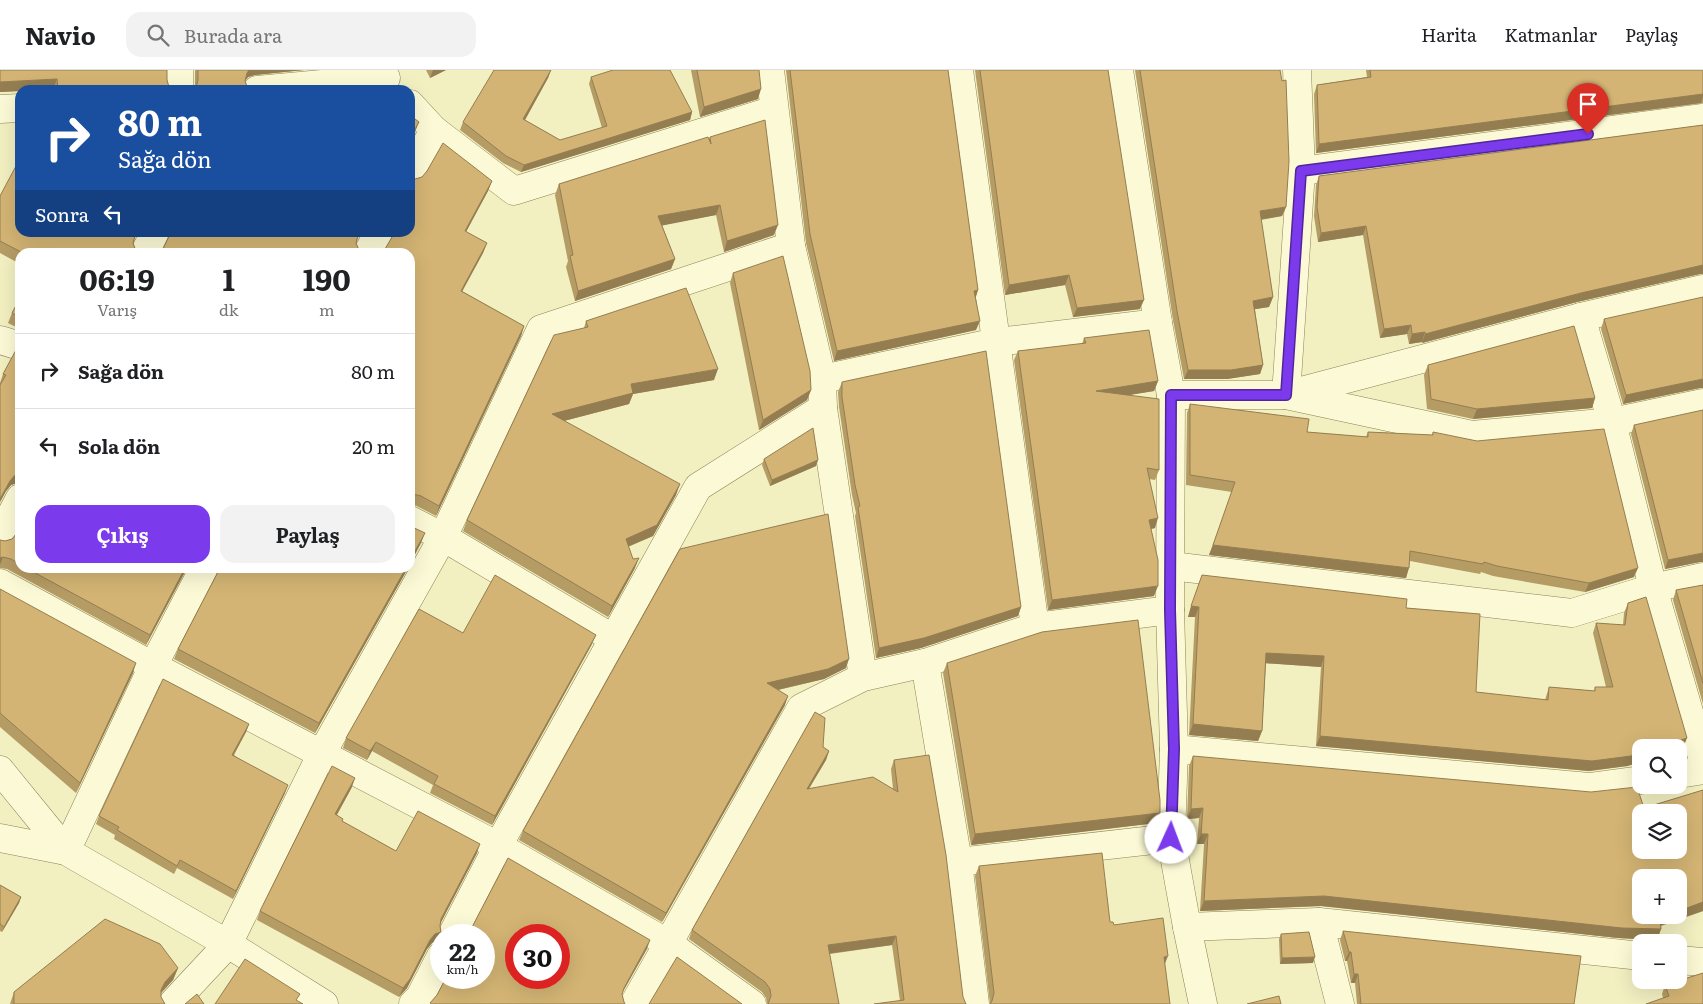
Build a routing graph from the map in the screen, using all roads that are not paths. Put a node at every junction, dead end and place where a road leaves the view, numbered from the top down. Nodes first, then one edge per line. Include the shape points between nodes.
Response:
1 (178, 70) edge
2 (770, 70) edge
3 (959, 70) edge
4 (1120, 70) edge
5 (1297, 70) edge
6 (390, 79) edge
7 (179, 85) edge
8 (317, 85) edge
9 (15, 108) edge
10 (0, 109) edge
11 (415, 109) edge
12 (774, 110) junction
13 (1703, 118) edge
14 (434, 130) junction
15 (415, 165) edge
16 (1301, 171) junction
17 (376, 237) edge
18 (791, 246) junction
19 (370, 248) edge
20 (1703, 289) edge
21 (1581, 317) junction
22 (1158, 323) junction
23 (0, 340) edge
24 (997, 342) junction
25 (15, 344) edge
26 (822, 379) junction
27 (1171, 395) junction
28 (1286, 395) junction
29 (1703, 403) edge
30 (823, 408) junction
31 (1612, 422) junction
32 (15, 508) edge
33 (415, 523) edge
34 (0, 536) edge
35 (443, 537) junction
36 (1171, 566) junction
37 (201, 573) edge
38 (1703, 577) edge
39 (0, 583) edge
40 (1653, 588) junction
41 (1170, 610) junction
42 (1035, 627) junction
43 (614, 639) junction
44 (925, 663) junction
45 (153, 666) junction
46 (863, 677) junction
47 (1174, 749) junction
48 (322, 753) junction
49 (1703, 760) edge
50 (0, 770) edge
51 (1703, 770) edge
52 (1687, 773) edge
53 (1632, 781) edge
54 (0, 838) edge
55 (1171, 838) junction
56 (498, 846) junction
57 (66, 851) junction
58 (958, 862) junction
59 (1319, 922) junction
60 (458, 924) edge
61 (1187, 927) junction
62 (228, 944) junction
63 (669, 944) junction
64 (1632, 955) edge
65 (1687, 961) edge
66 (1703, 962) edge
67 (430, 977) edge
68 (172, 1004) edge
69 (324, 1004) edge
70 (413, 1004) edge
71 (634, 1004) edge
72 (752, 1004) edge
73 (976, 1004) edge
74 (1203, 1004) edge
75 (1340, 1004) edge

1 - 7 street
2 - 12 street
3 - 24 street
4 - 22 street
5 - 16 street
6 - 8 street
9 - 10 street
11 - 14 street
12 - 14 street via 514,191
12 - 18 street
13 - 16 street
14 - 15 street
16 - 28 street
17 - 19 street
18 - 26 street
18 - 35 street via 541,329
20 - 21 street
21 - 28 street
21 - 31 street
22 - 24 street
22 - 27 street
23 - 25 street
24 - 26 street
24 - 42 street
26 - 30 street
27 - 28 street
27 - 36 street
28 - 31 street via 1472,435
29 - 31 street
30 - 43 street via 698,487
30 - 46 street
31 - 40 street
32 - 34 street
33 - 35 street
35 - 43 street
35 - 48 street
36 - 40 street via 1572,613
36 - 41 street
37 - 45 street
38 - 40 street
39 - 45 street
40 - 49 street
41 - 42 street
41 - 47 street
42 - 44 street
43 - 56 street
44 - 46 street
44 - 58 street
45 - 48 street
45 - 57 street
46 - 63 street via 800,708
47 - 53 street via 1589,787
47 - 55 street
48 - 56 street
48 - 62 street
50 - 57 street
51 - 52 street
54 - 57 street
55 - 58 street
55 - 61 street
56 - 60 street
56 - 63 street
57 - 62 street
58 - 73 street
59 - 61 street
59 - 64 street
59 - 75 street
61 - 74 street
62 - 68 street
62 - 69 street
63 - 71 street
63 - 72 street
65 - 66 street
67 - 70 street

